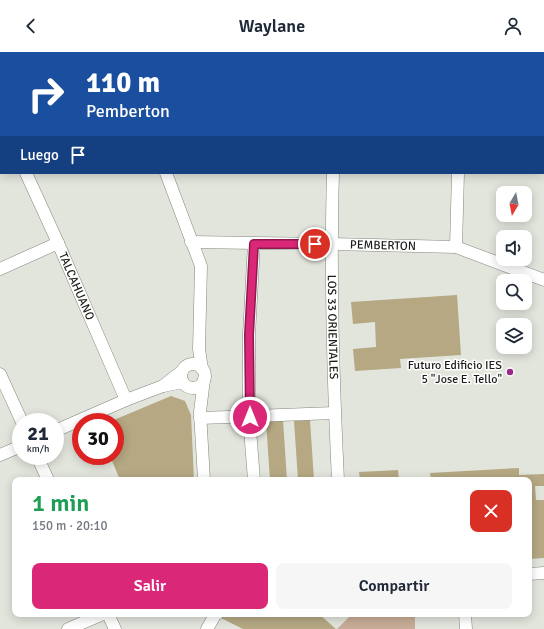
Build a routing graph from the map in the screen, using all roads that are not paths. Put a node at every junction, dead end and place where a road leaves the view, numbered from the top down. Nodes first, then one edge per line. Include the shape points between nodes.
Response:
1 (26, 174) edge
2 (166, 174) edge
3 (332, 174) edge
4 (458, 174) edge
5 (191, 242) junction
6 (58, 243) junction
7 (254, 244) junction
8 (331, 244) junction
9 (456, 247) junction
10 (0, 269) edge
11 (544, 280) edge
12 (199, 349) junction
13 (0, 374) edge
14 (203, 374) junction
15 (184, 377) junction
16 (126, 400) junction
17 (18, 413) edge
18 (334, 413) junction
19 (200, 415) junction
20 (250, 417) junction
21 (64, 427) edge
22 (12, 450) edge
23 (0, 455) edge
24 (41, 465) edge
25 (47, 477) edge
26 (204, 477) edge
27 (254, 477) edge
28 (338, 477) edge
29 (544, 573) edge
30 (532, 574) edge
31 (96, 617) edge
32 (109, 617) edge
33 (213, 617) edge
34 (465, 617) edge
35 (68, 629) edge
36 (115, 629) edge
37 (207, 629) edge
38 (466, 629) edge

1 - 6 street, TALCAHUANO
2 - 5 street
3 - 8 street, LOS 33 ORIENTALES
4 - 9 street
5 - 7 street, PEMBERTON
5 - 12 street via 200,266
6 - 10 street
6 - 16 street, TALCAHUANO
7 - 8 street, PEMBERTON
7 - 20 street via 249,335
8 - 9 street, PEMBERTON
8 - 18 street, LOS 33 ORIENTALES
9 - 11 street, PEMBERTON
12 - 14 street
12 - 15 street
13 - 17 street
14 - 15 street via 196,387
14 - 15 street via 196,364 188,365
14 - 19 street
15 - 16 street
15 - 19 street
16 - 21 street
18 - 20 street
18 - 28 street, LOS 33 ORIENTALES
19 - 20 street
19 - 26 street
20 - 27 street
22 - 23 street
24 - 25 street
29 - 30 street
31 - 35 street
32 - 36 street
33 - 37 street
34 - 38 street

